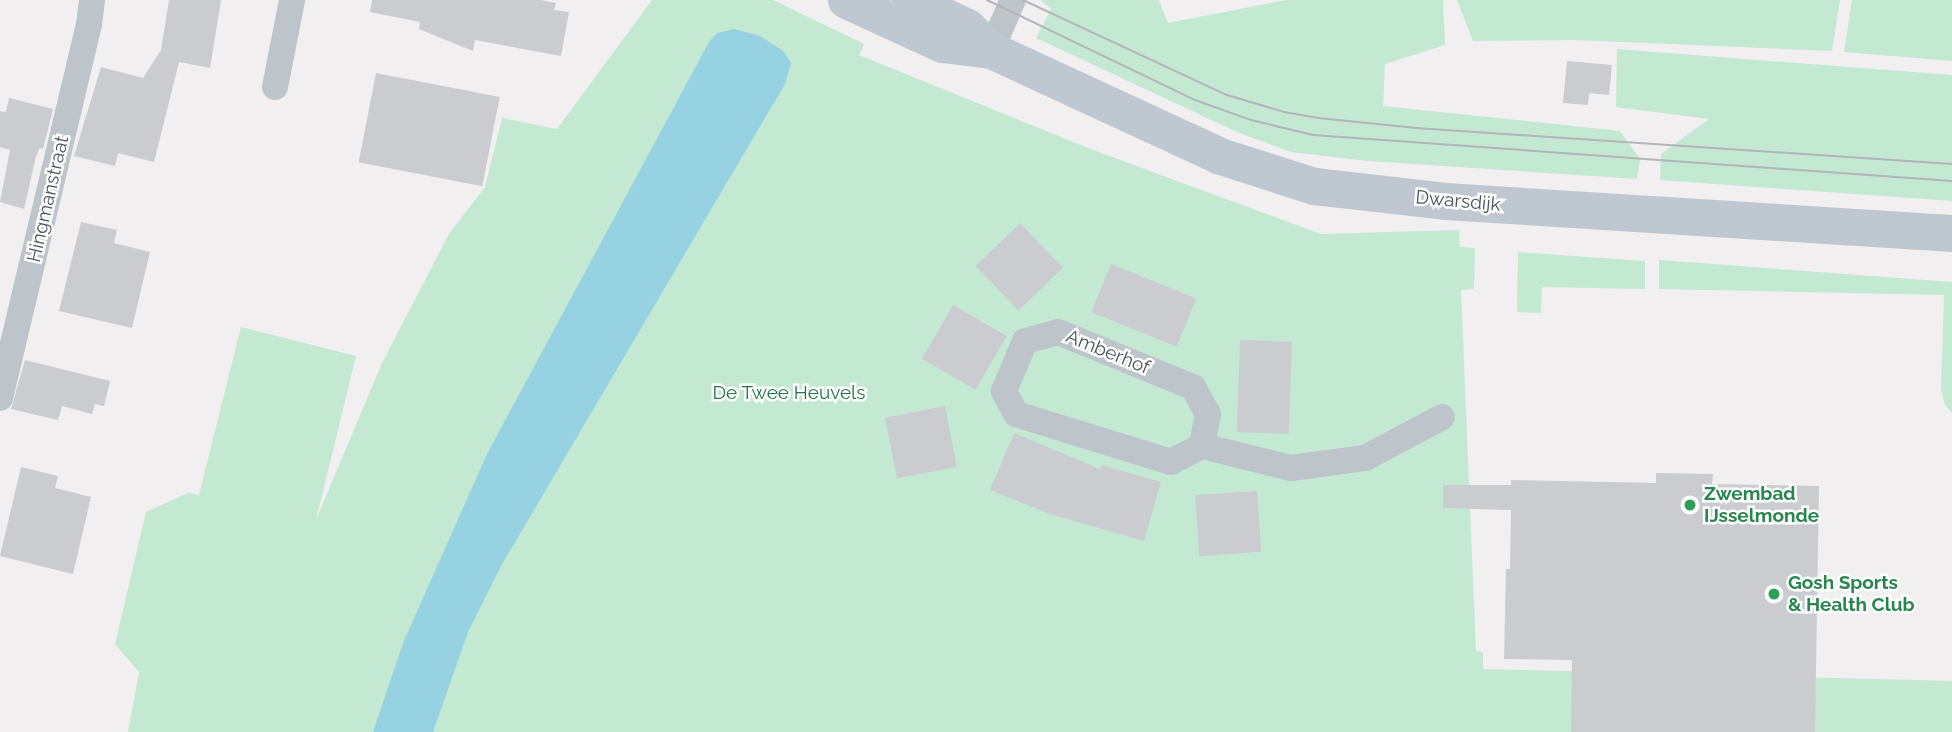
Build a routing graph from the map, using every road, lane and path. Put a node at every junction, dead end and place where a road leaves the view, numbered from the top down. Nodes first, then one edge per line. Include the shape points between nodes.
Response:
1 (92, 0) edge
2 (292, 0) edge
3 (846, 0) edge
4 (911, 0) edge
5 (1013, 0) edge
6 (991, 50) junction
7 (275, 87) dead end
8 (1952, 233) edge
9 (0, 398) edge
10 (1442, 417) dead end
11 (1202, 446) junction

1 - 9 street, Hingmanstraat
2 - 7 street
3 - 6 street, Dwarsdijk via 942,44
4 - 6 street, Dwarsdijk via 967,27
5 - 6 street
6 - 8 street, Dwarsdijk via 1220,156 1314,186 1445,201
10 - 11 street via 1365,458 1292,468
11 - 11 street, Amberhof via 1171,462 1016,414 1004,391 1025,341 1058,332 1193,387 1208,414

